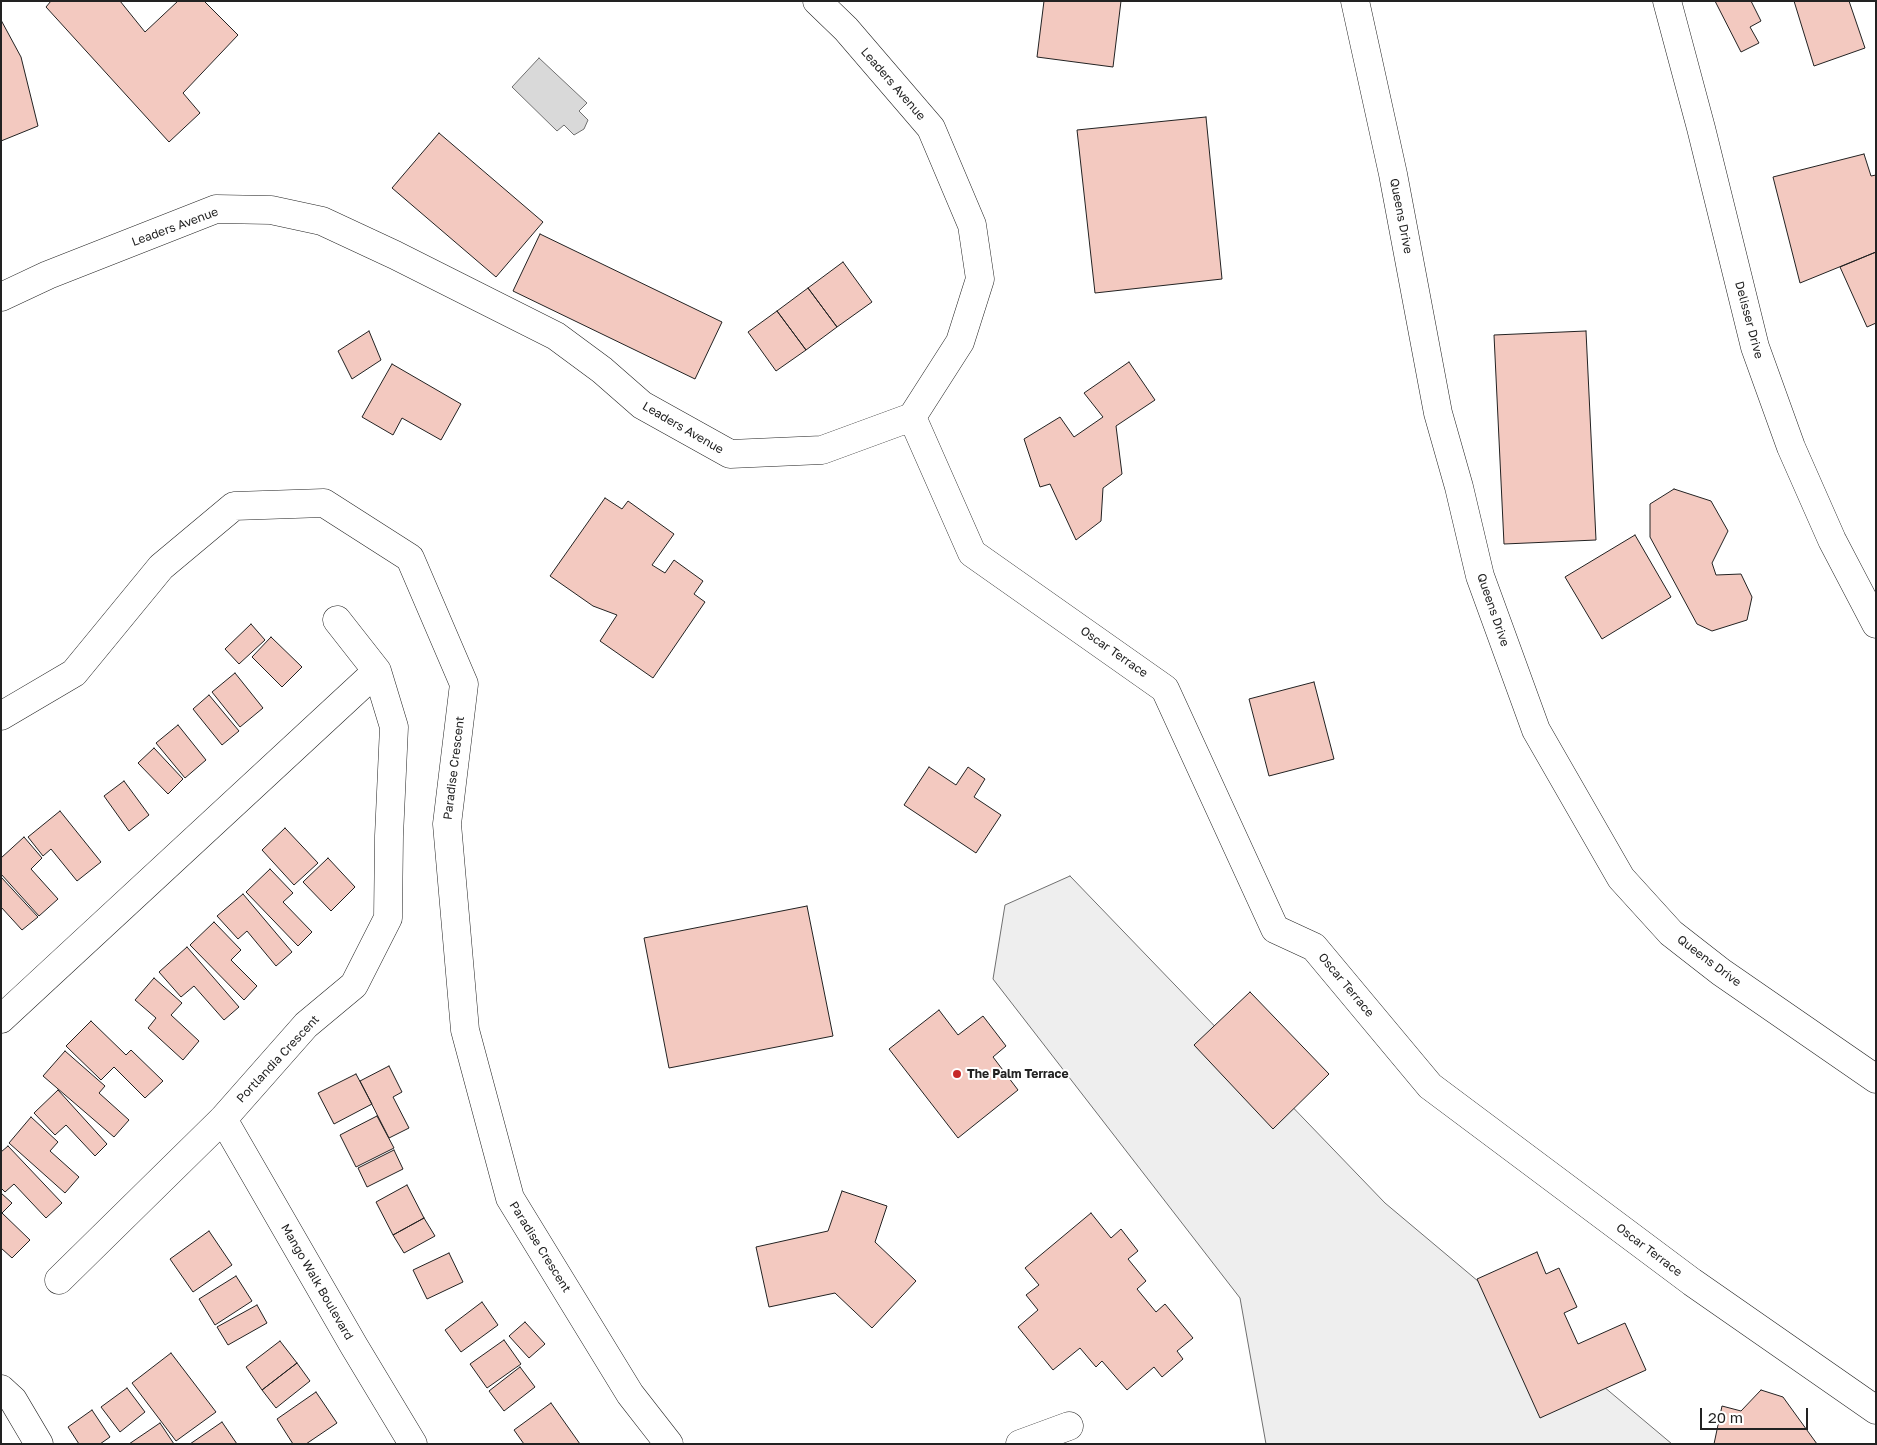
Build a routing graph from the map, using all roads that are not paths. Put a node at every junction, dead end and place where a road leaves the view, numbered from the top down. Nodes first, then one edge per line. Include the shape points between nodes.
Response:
1 (817, 1) edge
2 (1355, 1) edge
3 (1667, 1) edge
4 (1, 297) edge
5 (912, 416) junction
6 (337, 620) dead end
7 (1876, 624) edge
8 (377, 671) junction
9 (1, 716) edge
10 (1, 1019) edge
11 (1876, 1079) edge
12 (223, 1119) junction
13 (59, 1280) dead end
14 (1, 1389) edge
15 (1876, 1410) edge
16 (1069, 1426) dead end
17 (39, 1444) edge
18 (413, 1444) edge
19 (669, 1444) edge
20 (1020, 1444) edge

1 - 5 street, Leaders Avenue via 846,29 932,128 972,225 980,279 960,342
2 - 11 street, Queens Drive via 1397,193 1438,413 1480,576 1536,730 1621,878 1671,932 1721,972
3 - 7 street, Delisser Drive via 1755,347 1791,447 1832,540
4 - 5 street, Leaders Avenue via 48,274 216,209 271,210 322,221 556,336 642,405 730,454 822,450
5 - 15 street, Oscar Terrace via 972,553 1166,689 1275,929 1314,947 1430,1086 1692,1282
6 - 8 street, Portlandia Crescent
8 - 10 street
8 - 12 street, Portlandia Crescent via 394,727 388,918 354,985 306,1025
9 - 19 street, Paradise Crescent via 74,673 161,567 234,506 324,503 410,558 464,684 447,824 465,1030 510,1198 630,1394
12 - 13 street, Portlandia Crescent
12 - 18 street, Mango Walk Boulevard
14 - 17 street via 13,1400
16 - 20 street

